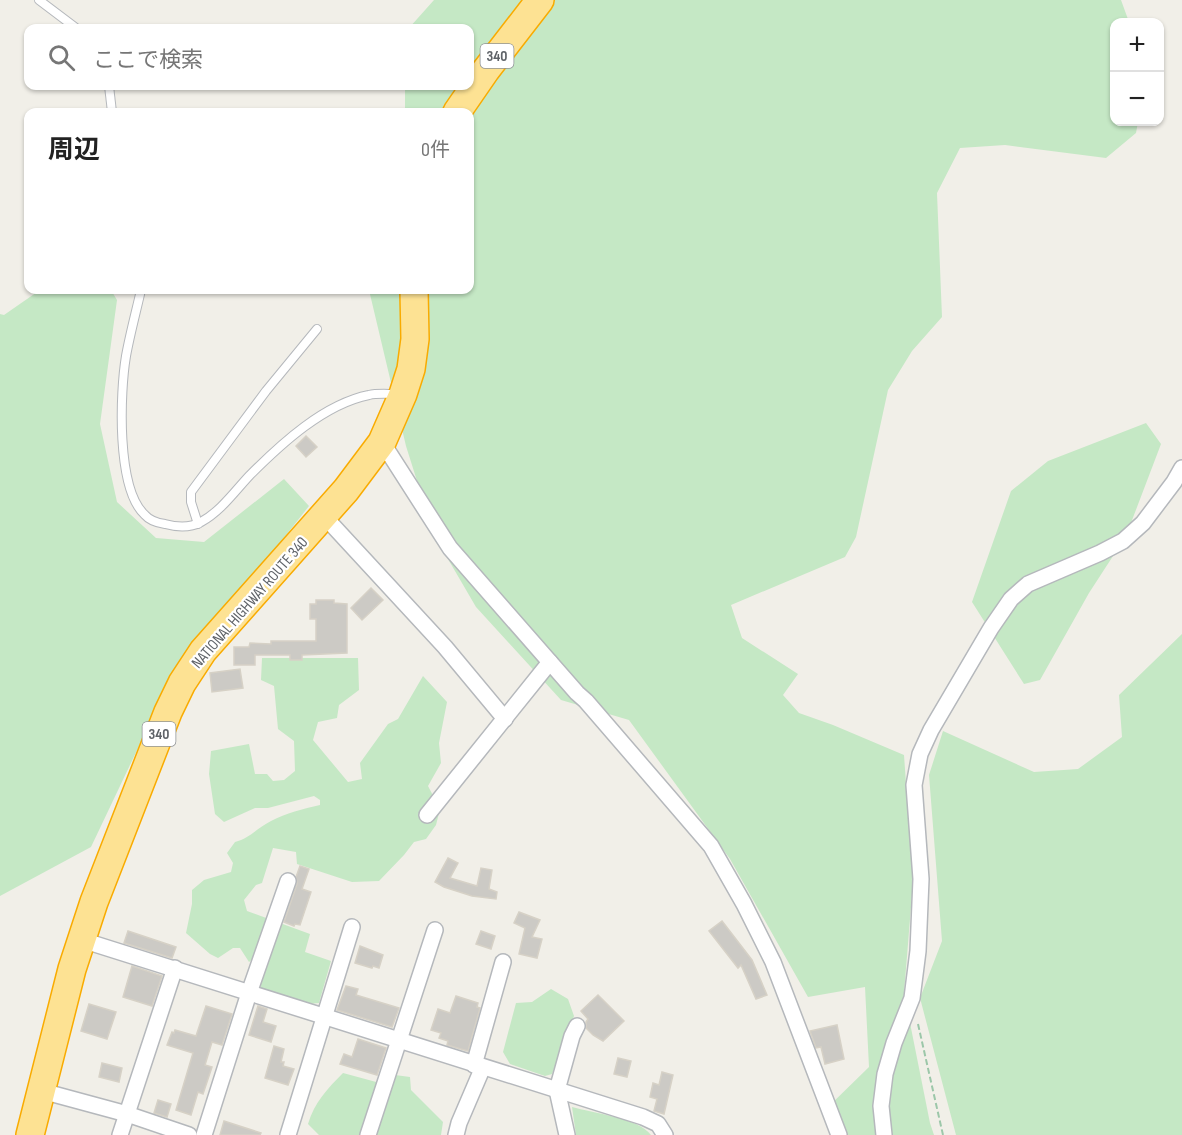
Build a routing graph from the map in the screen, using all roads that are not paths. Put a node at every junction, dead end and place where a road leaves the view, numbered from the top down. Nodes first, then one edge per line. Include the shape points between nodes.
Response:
1 (39, 0) edge
2 (540, 0) edge
3 (71, 24) edge
4 (474, 87) edge
5 (109, 90) edge
6 (472, 90) edge
7 (112, 108) edge
8 (460, 108) edge
9 (140, 294) edge
10 (414, 294) edge
11 (317, 329) dead end
12 (404, 394) junction
13 (382, 442) junction
14 (1182, 468) edge
15 (324, 516) junction
16 (198, 524) junction
17 (550, 662) junction
18 (505, 719) junction
19 (427, 815) dead end
20 (288, 881) dead end
21 (352, 927) dead end
22 (435, 930) dead end
23 (82, 940) junction
24 (503, 962) dead end
25 (175, 968) junction
26 (249, 993) junction
27 (324, 1017) junction
28 (577, 1026) dead end
29 (399, 1041) junction
30 (479, 1066) junction
31 (42, 1090) junction
32 (557, 1090) junction
33 (127, 1114) junction
34 (30, 1135) edge
35 (120, 1135) edge
36 (189, 1135) edge
37 (204, 1135) edge
38 (288, 1135) edge
39 (368, 1135) edge
40 (456, 1135) edge
41 (567, 1135) edge
42 (665, 1135) edge
43 (839, 1135) edge
44 (884, 1135) edge

1 - 3 lane
2 - 4 highway, 340
5 - 7 lane
6 - 8 highway, 340
9 - 16 lane via 124,381 123,448 127,478 144,515 177,527
10 - 12 highway, NATIONAL HIGHWAY ROUTE 340 / 340 via 415,339
11 - 16 lane via 191,492
12 - 13 highway, NATIONAL HIGHWAY ROUTE 340 / 340
12 - 16 lane via 370,394 312,419 250,475 217,512
13 - 15 highway, NATIONAL HIGHWAY ROUTE 340 / 340
13 - 17 street via 450,548
14 - 44 street via 1143,523 1123,541 1028,584 1011,599 920,754 914,785 921,879 918,951 912,998 885,1074 881,1106
15 - 18 street via 445,647
15 - 23 highway, NATIONAL HIGHWAY ROUTE 340 / 340 via 203,651 182,683 153,747
17 - 18 street
17 - 43 street via 711,846 773,962
18 - 19 street
20 - 26 street
21 - 27 street
22 - 29 street
23 - 25 street
23 - 31 highway, NATIONAL HIGHWAY ROUTE 340 / 340
24 - 30 street
25 - 26 street
25 - 33 street
26 - 27 street
26 - 37 street
27 - 29 street
27 - 38 street
28 - 32 street
29 - 30 street
29 - 39 street
30 - 32 street
30 - 40 street
31 - 33 street
31 - 34 highway, NATIONAL HIGHWAY ROUTE 340 / 340
32 - 41 street
32 - 42 street via 643,1117 657,1124
33 - 35 street
33 - 36 street

